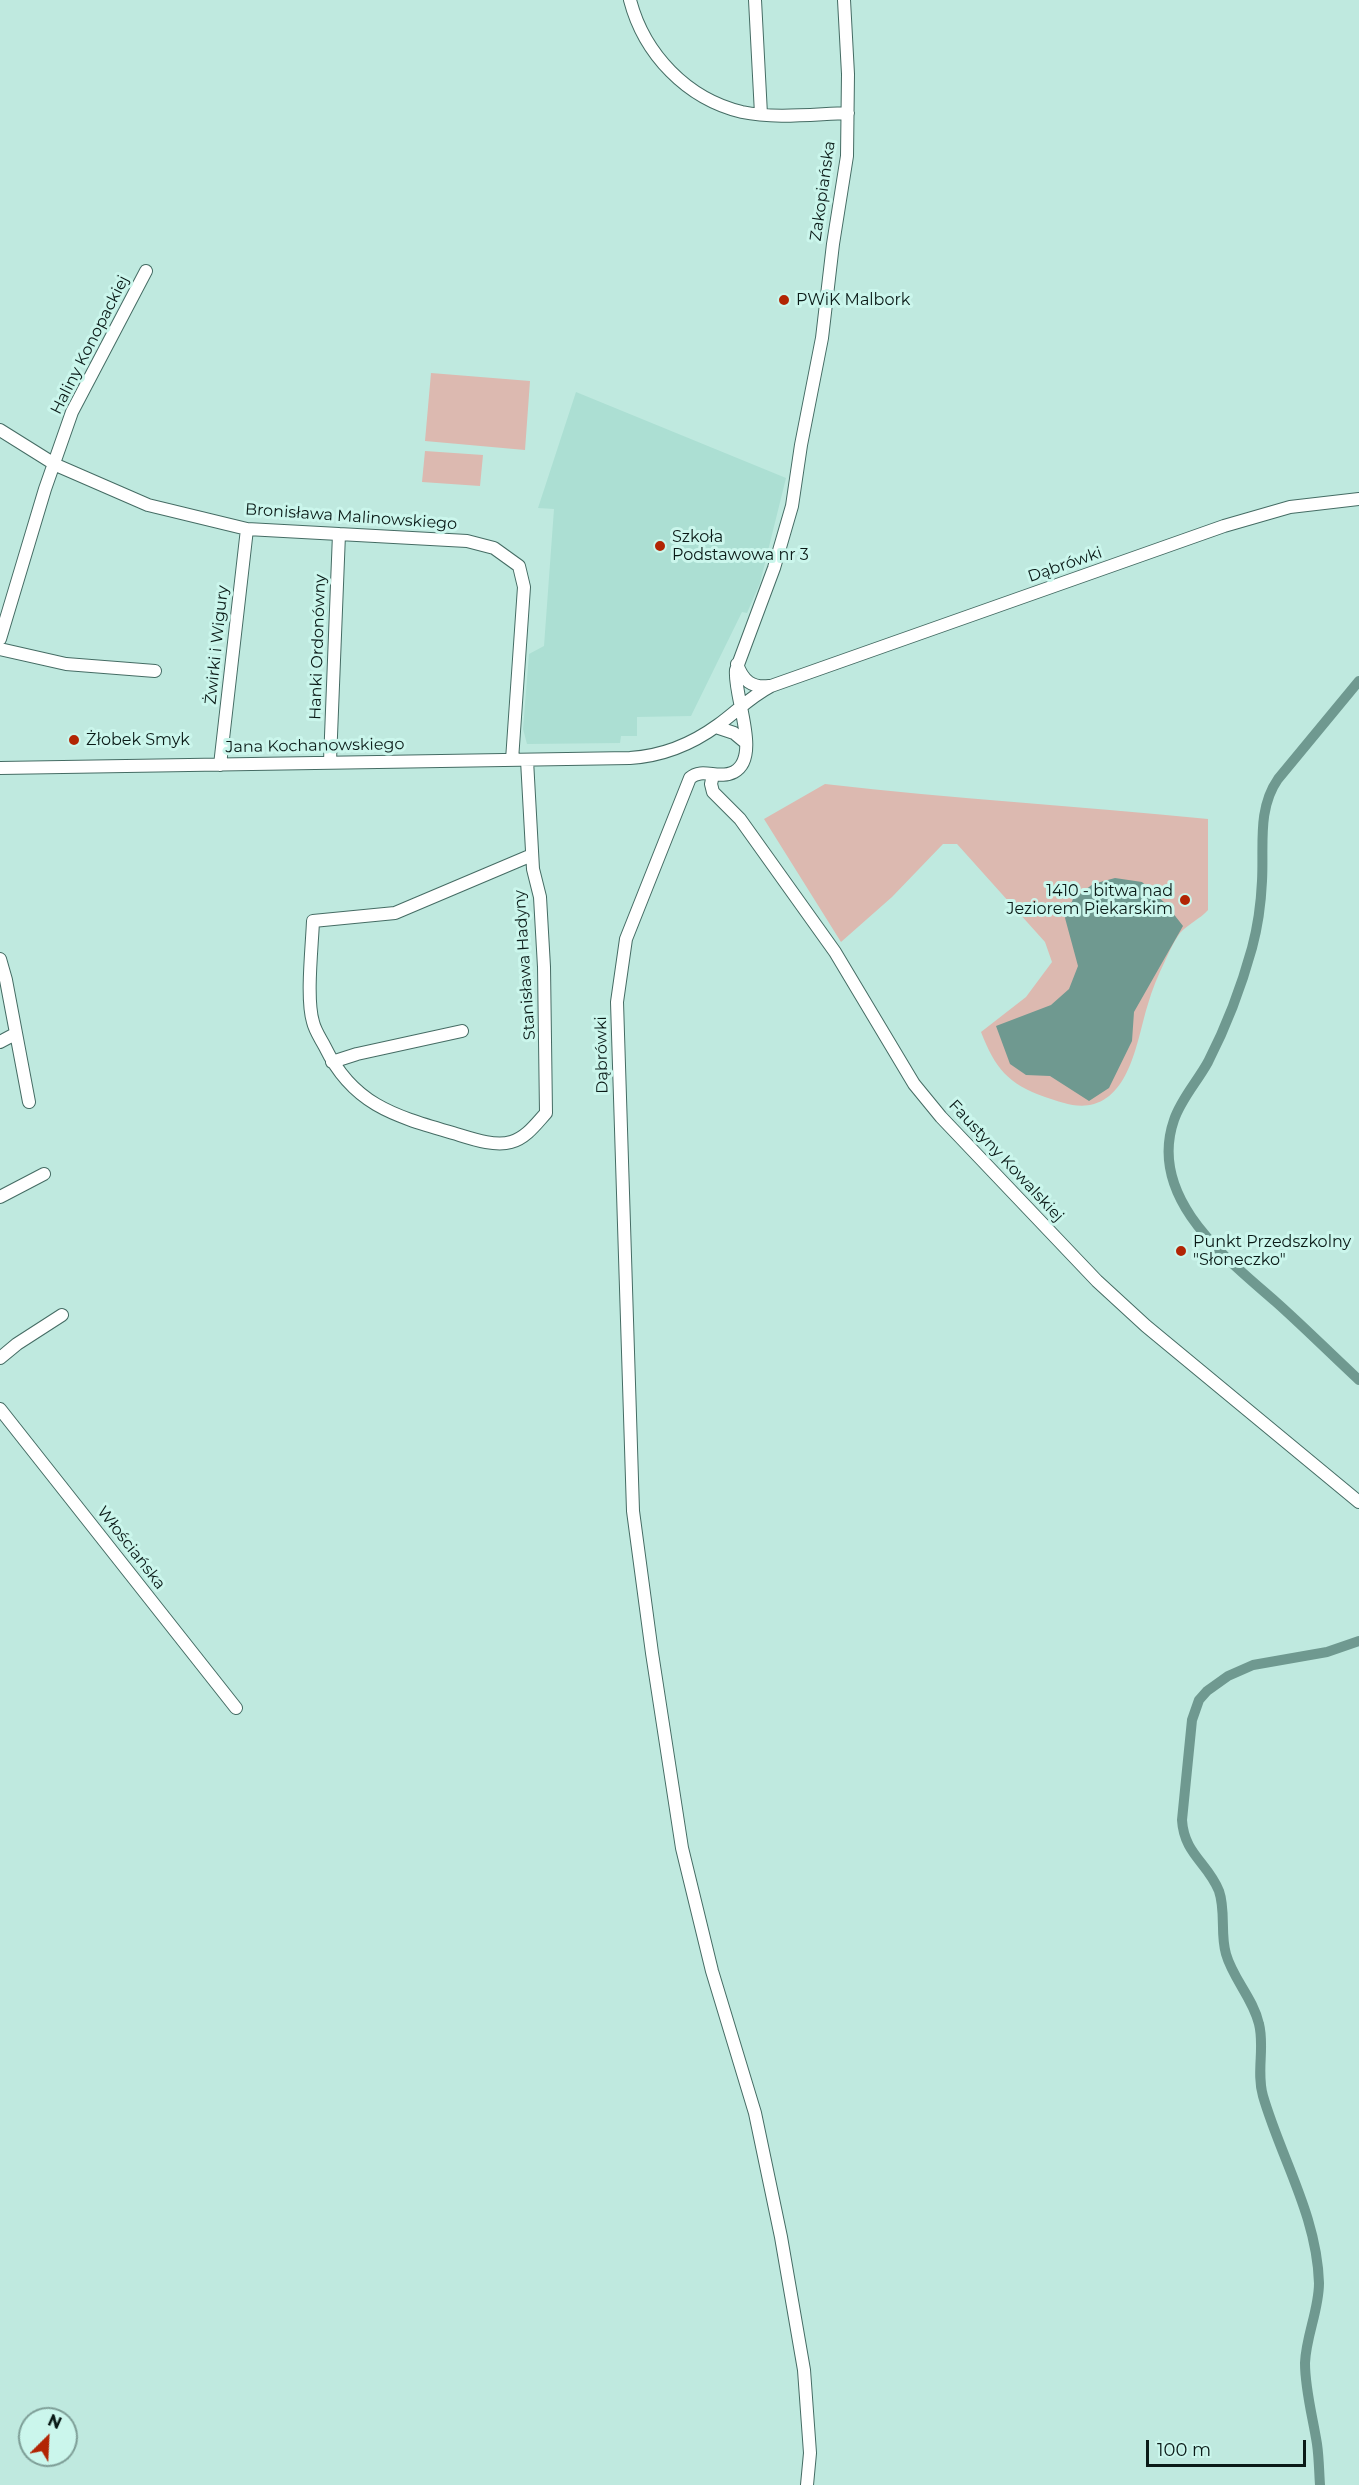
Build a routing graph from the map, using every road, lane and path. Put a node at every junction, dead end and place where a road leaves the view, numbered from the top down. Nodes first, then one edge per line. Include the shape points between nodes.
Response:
1 (630, 0) edge
2 (755, 0) edge
3 (844, 0) edge
4 (848, 113) junction
5 (761, 114) junction
6 (146, 271) dead end
7 (0, 430) edge
8 (56, 465) junction
9 (1359, 500) edge
10 (247, 529) junction
11 (339, 534) junction
12 (0, 639) edge
13 (0, 649) edge
14 (737, 664) junction
15 (155, 670) dead end
16 (771, 686) junction
17 (741, 705) junction
18 (716, 727) junction
19 (746, 743) junction
20 (512, 760) junction
21 (527, 760) junction
22 (330, 761) junction
23 (220, 765) junction
24 (0, 768) edge
25 (713, 775) junction
26 (532, 855) junction
27 (0, 959) edge
28 (462, 1031) dead end
29 (15, 1034) junction
30 (0, 1042) edge
31 (332, 1062) junction
32 (29, 1102) dead end
33 (44, 1174) dead end
34 (0, 1197) edge
35 (62, 1315) dead end
36 (0, 1358) edge
37 (0, 1409) edge
38 (1359, 1502) edge
39 (236, 1707) dead end
40 (807, 2485) edge

1 - 5 street via 656,56 690,88 741,112
2 - 5 street
3 - 4 street, Zakopiańska
4 - 5 street
4 - 14 street, Zakopiańska via 847,156 792,506 774,568
6 - 8 street, Haliny Konopackiej via 72,412
7 - 8 street, Bronisława Malinowskiego
8 - 10 street, Bronisława Malinowskiego via 148,505
8 - 12 street, Haliny Konopackiej via 45,489
9 - 16 street, Dąbrówki via 1290,507 1224,526
10 - 11 street, Bronisława Malinowskiego
10 - 23 street, Żwirki i Wigury
11 - 20 street, Bronisława Malinowskiego via 467,541 494,548 519,566 524,587
11 - 22 street, Hanki Ordonówny
13 - 15 street via 66,664
14 - 16 street via 749,683
14 - 17 street via 735,685
16 - 17 street, Dąbrówki
17 - 18 street, Dąbrówki
17 - 19 street
18 - 19 street via 734,733
18 - 21 street, Jana Kochanowskiego via 667,752 630,758
19 - 25 street via 745,758 738,769
20 - 21 street, Jana Kochanowskiego
20 - 22 street, Jana Kochanowskiego
21 - 26 street, Stanisława Hadyny
22 - 23 street, Jana Kochanowskiego
23 - 24 street, Jana Kochanowskiego
25 - 38 street, Faustyny Kowalskiej via 713,792 740,819 828,942 914,1084 941,1117 1105,1289
25 - 40 street, Dąbrówki via 697,773 688,782 626,939 617,1002 633,1511 680,1836 712,1971 755,2113 782,2237 804,2370 810,2453
26 - 31 street via 395,913 313,921 312,1021
26 - 31 street, Stanisława Hadyny via 540,897 547,1038 546,1113 533,1128 509,1143 492,1142 403,1118 377,1107
27 - 29 street
28 - 31 street
29 - 30 street
29 - 32 street
33 - 34 street
35 - 36 street
37 - 39 street, Włościańska

